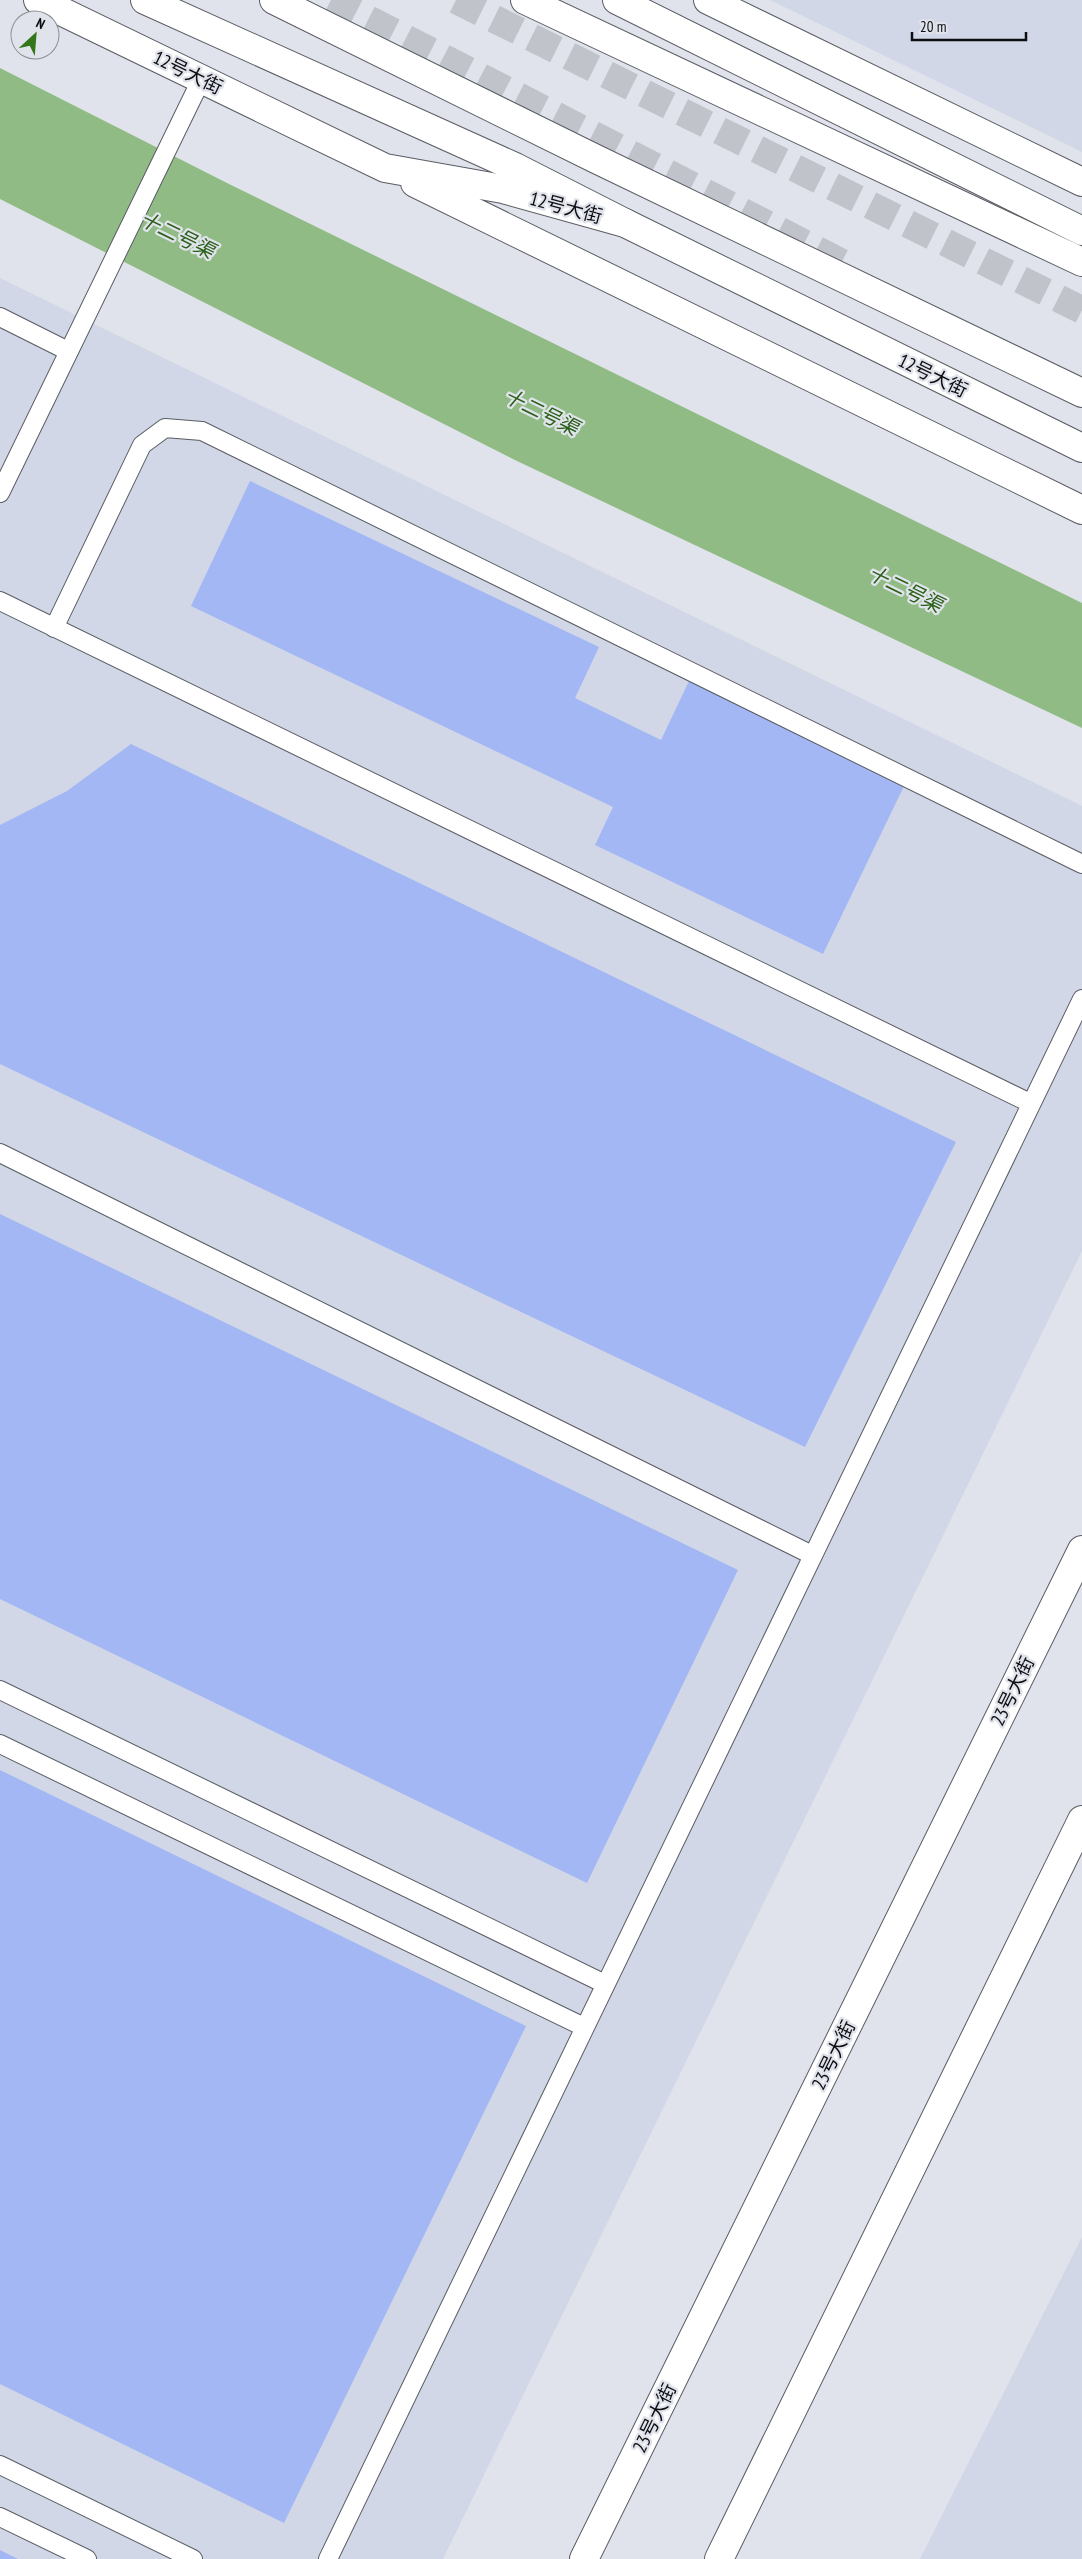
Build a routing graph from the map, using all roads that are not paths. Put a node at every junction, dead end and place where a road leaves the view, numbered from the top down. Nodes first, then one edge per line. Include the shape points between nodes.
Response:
1 (38, 0) edge
2 (146, 0) edge
3 (274, 0) edge
4 (525, 0) edge
5 (617, 0) edge
6 (708, 0) edge
7 (202, 78) junction
8 (385, 168) junction
9 (1082, 182) edge
10 (625, 223) junction
11 (1082, 231) edge
12 (1082, 262) edge
13 (0, 317) edge
14 (68, 351) junction
15 (1082, 393) edge
16 (1082, 448) edge
17 (0, 493) edge
18 (1082, 510) edge
19 (0, 601) edge
20 (54, 628) junction
21 (1082, 864) edge
22 (1082, 999) edge
23 (1030, 1103) junction
24 (0, 1153) edge
25 (1082, 1550) edge
26 (812, 1555) junction
27 (0, 1690) edge
28 (0, 1744) edge
29 (1082, 1820) edge
30 (605, 1984) junction
31 (584, 2027) junction
32 (0, 2465) edge
33 (0, 2516) edge
34 (87, 2559) edge
35 (192, 2559) edge
36 (328, 2559) edge
37 (584, 2559) edge
38 (719, 2559) edge

1 - 7 main road, 12号大街
2 - 10 main road via 515,167
3 - 15 main road
4 - 12 main road
5 - 11 main road
6 - 9 main road
7 - 8 main road, 12号大街
7 - 14 lane
8 - 10 main road, 12号大街 via 503,189
8 - 18 main road
10 - 16 main road, 12号大街
13 - 14 lane
14 - 17 lane
19 - 20 lane
20 - 21 lane via 142,445 164,428 202,431
20 - 23 lane
22 - 23 lane
23 - 26 lane
24 - 26 lane
25 - 37 main road, 23号大街
26 - 30 lane
27 - 30 lane
28 - 31 lane
29 - 38 main road
30 - 31 lane
31 - 36 lane
32 - 35 lane
33 - 34 lane

